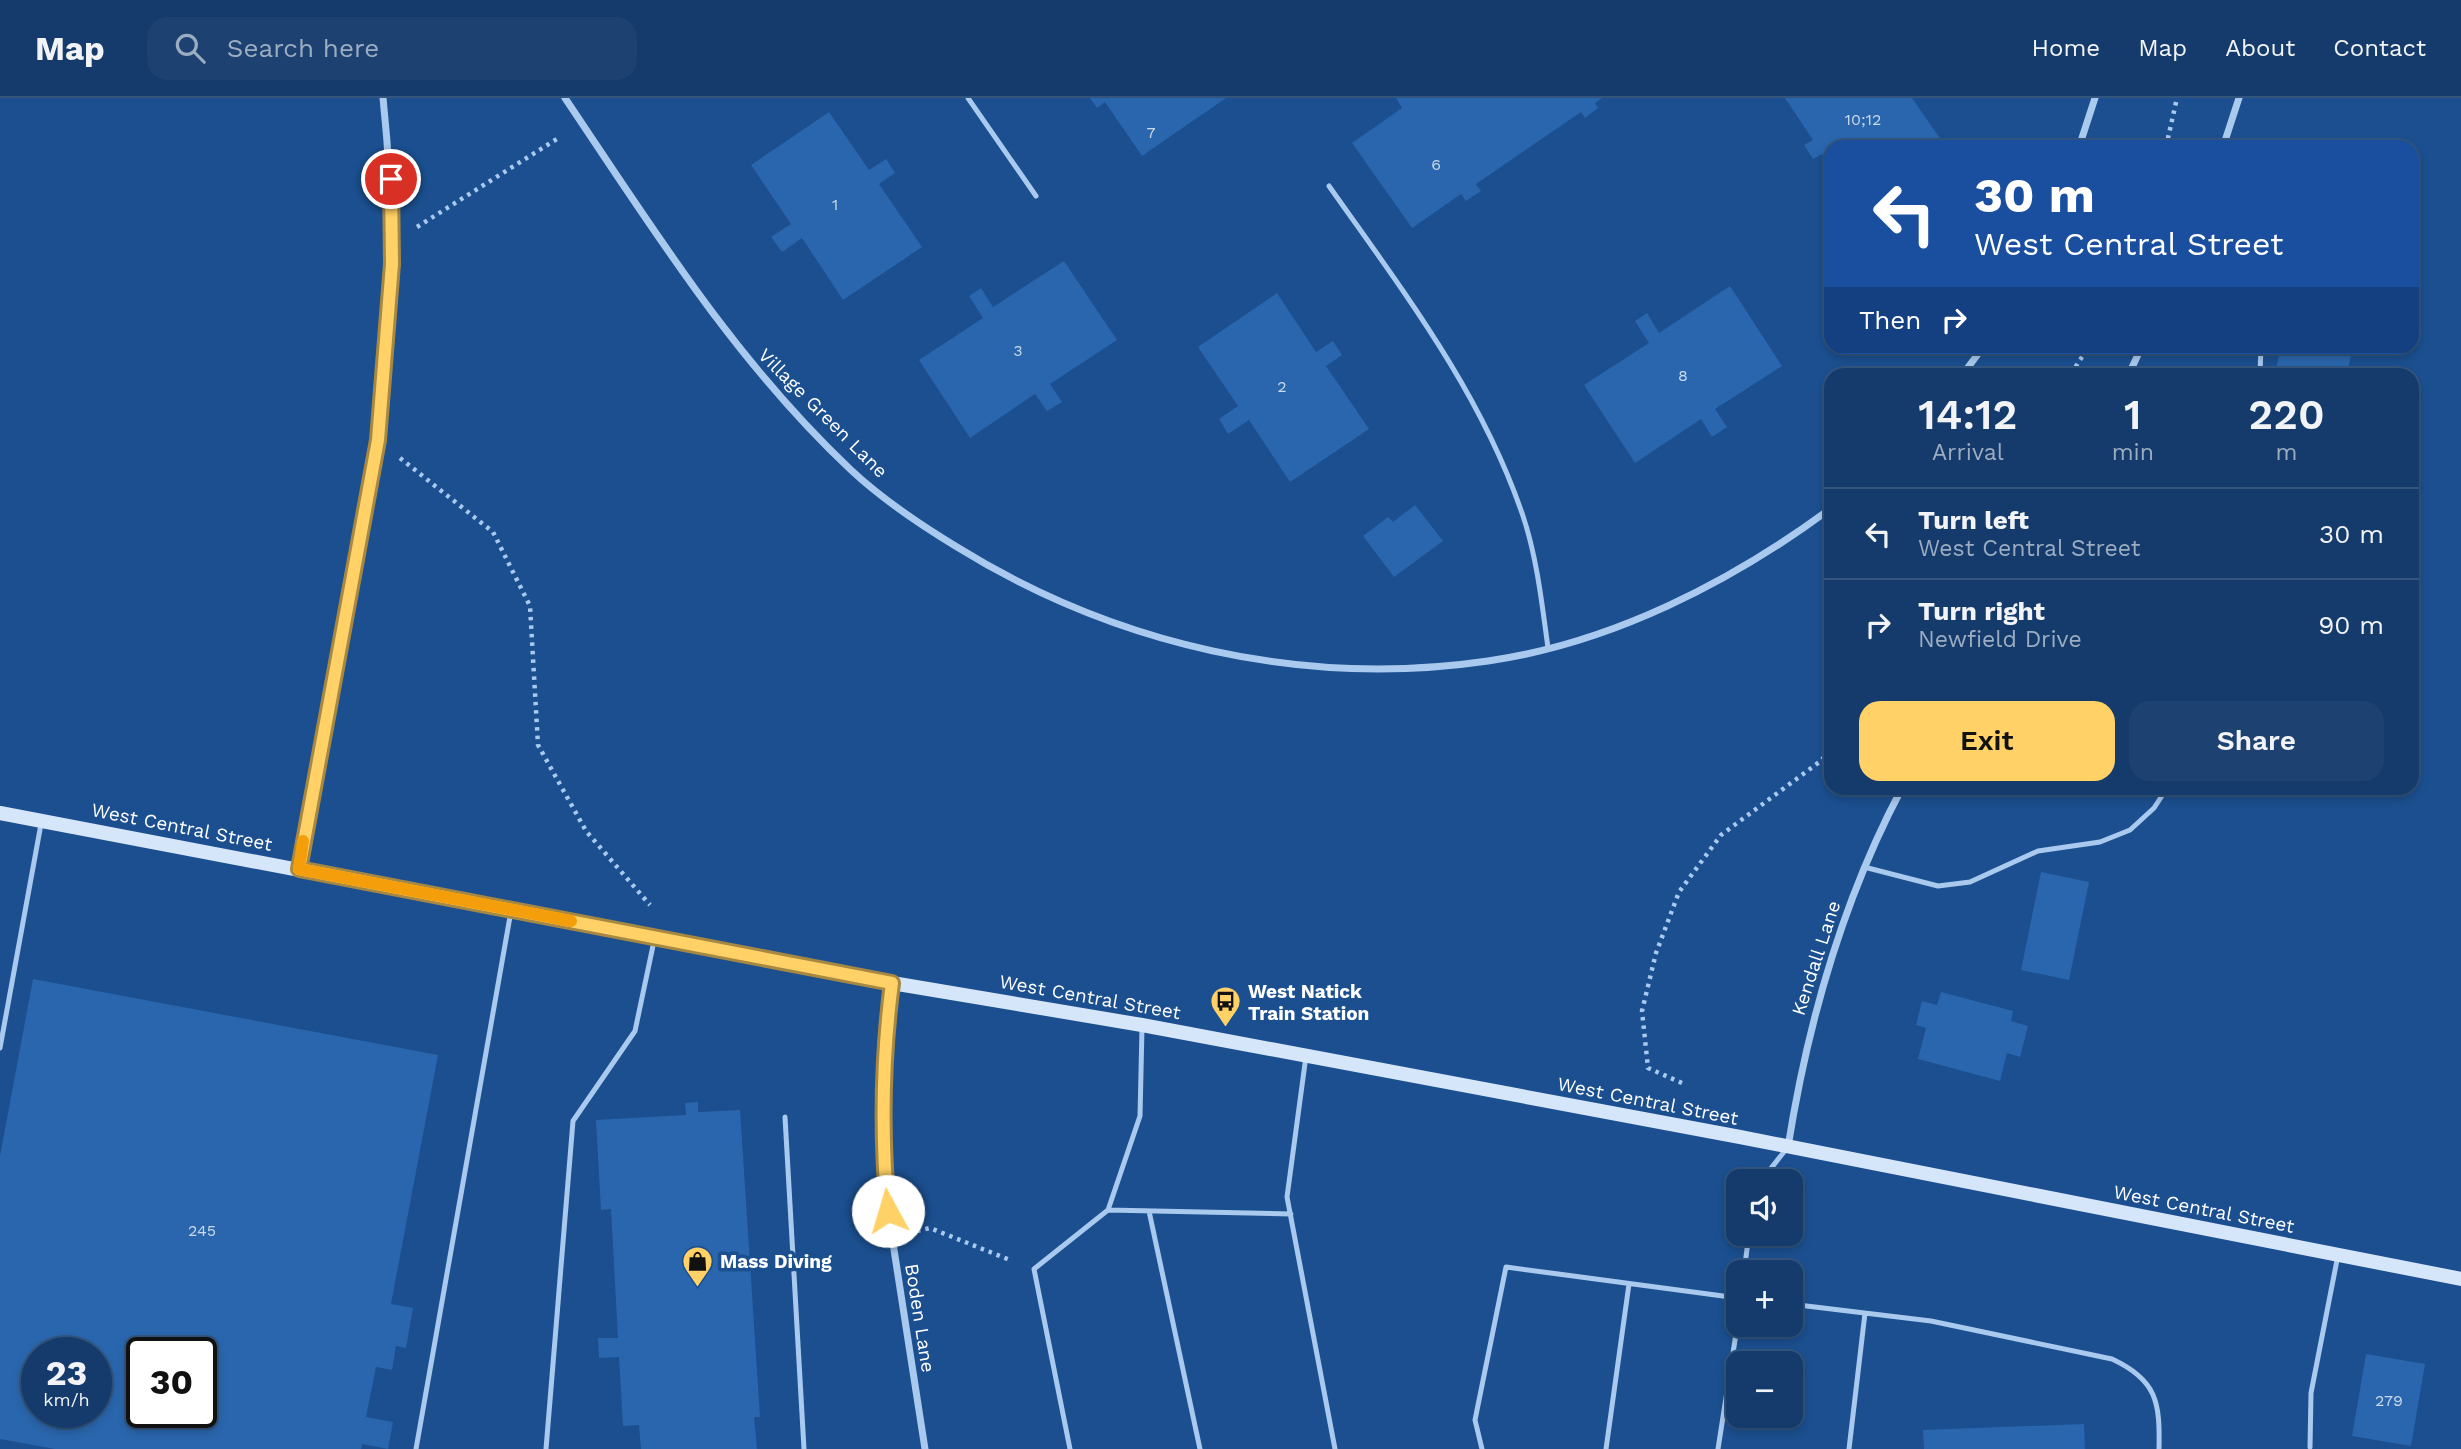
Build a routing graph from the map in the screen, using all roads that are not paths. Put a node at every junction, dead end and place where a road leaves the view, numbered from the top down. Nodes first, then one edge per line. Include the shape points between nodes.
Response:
1 (383, 98) edge
2 (565, 98) edge
3 (968, 98) edge
4 (2095, 98) edge
5 (2239, 98) edge
6 (2081, 140) edge
7 (2225, 140) edge
8 (1329, 186) dead end
9 (1036, 196) dead end
10 (1824, 513) edge
11 (1548, 648) junction
12 (1899, 795) edge
13 (2162, 795) edge
14 (0, 813) edge
15 (42, 821) junction
16 (1864, 867) junction
17 (299, 869) junction
18 (511, 909) junction
19 (655, 938) junction
20 (892, 983) junction
21 (1142, 1025) junction
22 (0, 1048) edge
23 (1306, 1056) junction
24 (785, 1117) dead end
25 (1788, 1147) junction
26 (1771, 1169) edge
27 (1108, 1210) junction
28 (1150, 1211) junction
29 (1291, 1214) junction
30 (2338, 1255) junction
31 (2461, 1279) edge
32 (1629, 1284) junction
33 (1726, 1296) edge
34 (1803, 1306) edge
35 (1865, 1313) junction
36 (1736, 1337) edge
37 (2310, 1447) dead end
38 (416, 1449) edge
39 (546, 1449) edge
40 (804, 1449) edge
41 (925, 1449) edge
42 (1070, 1449) edge
43 (1200, 1449) edge
44 (1335, 1449) edge
45 (1482, 1449) edge
46 (1606, 1449) edge
47 (1718, 1449) edge
48 (1849, 1449) edge
49 (2159, 1449) edge

1 - 17 street via 392,243 378,440
2 - 11 street, Village Green Lane via 708,310 800,418 853,472 909,517 1031,590 1144,635 1285,664 1418,666 1489,661
3 - 9 lane
4 - 6 street
5 - 7 street
8 - 11 lane via 1433,332 1471,394 1523,518
10 - 11 street, Village Green Lane via 1782,544 1669,605
12 - 16 street, Kendall Lane
13 - 16 lane via 2130,830 2100,842 2038,851 1970,882 1938,886
14 - 15 main road, West Central Street
15 - 17 main road, West Central Street
15 - 22 lane
16 - 25 street, Kendall Lane via 1821,987 1802,1059
17 - 18 main road, West Central Street
18 - 19 main road, West Central Street
18 - 38 lane
19 - 20 main road, West Central Street
19 - 39 lane via 635,1031 573,1121
20 - 21 main road, West Central Street
20 - 41 street, Boden Lane via 884,1039 881,1143
21 - 23 main road, West Central Street
21 - 27 lane via 1140,1116
23 - 25 main road, West Central Street
23 - 29 lane via 1287,1197
24 - 40 lane
25 - 26 lane
25 - 30 main road, West Central Street
27 - 28 lane
27 - 42 lane via 1034,1269
28 - 29 lane
28 - 43 lane
29 - 44 lane
30 - 31 main road, West Central Street
30 - 37 lane via 2311,1393
32 - 33 lane
32 - 45 lane via 1506,1267 1475,1420
32 - 46 lane
34 - 35 lane
35 - 48 lane
35 - 49 lane via 1931,1321 2112,1359 2137,1370 2150,1387 2160,1419
36 - 47 lane

